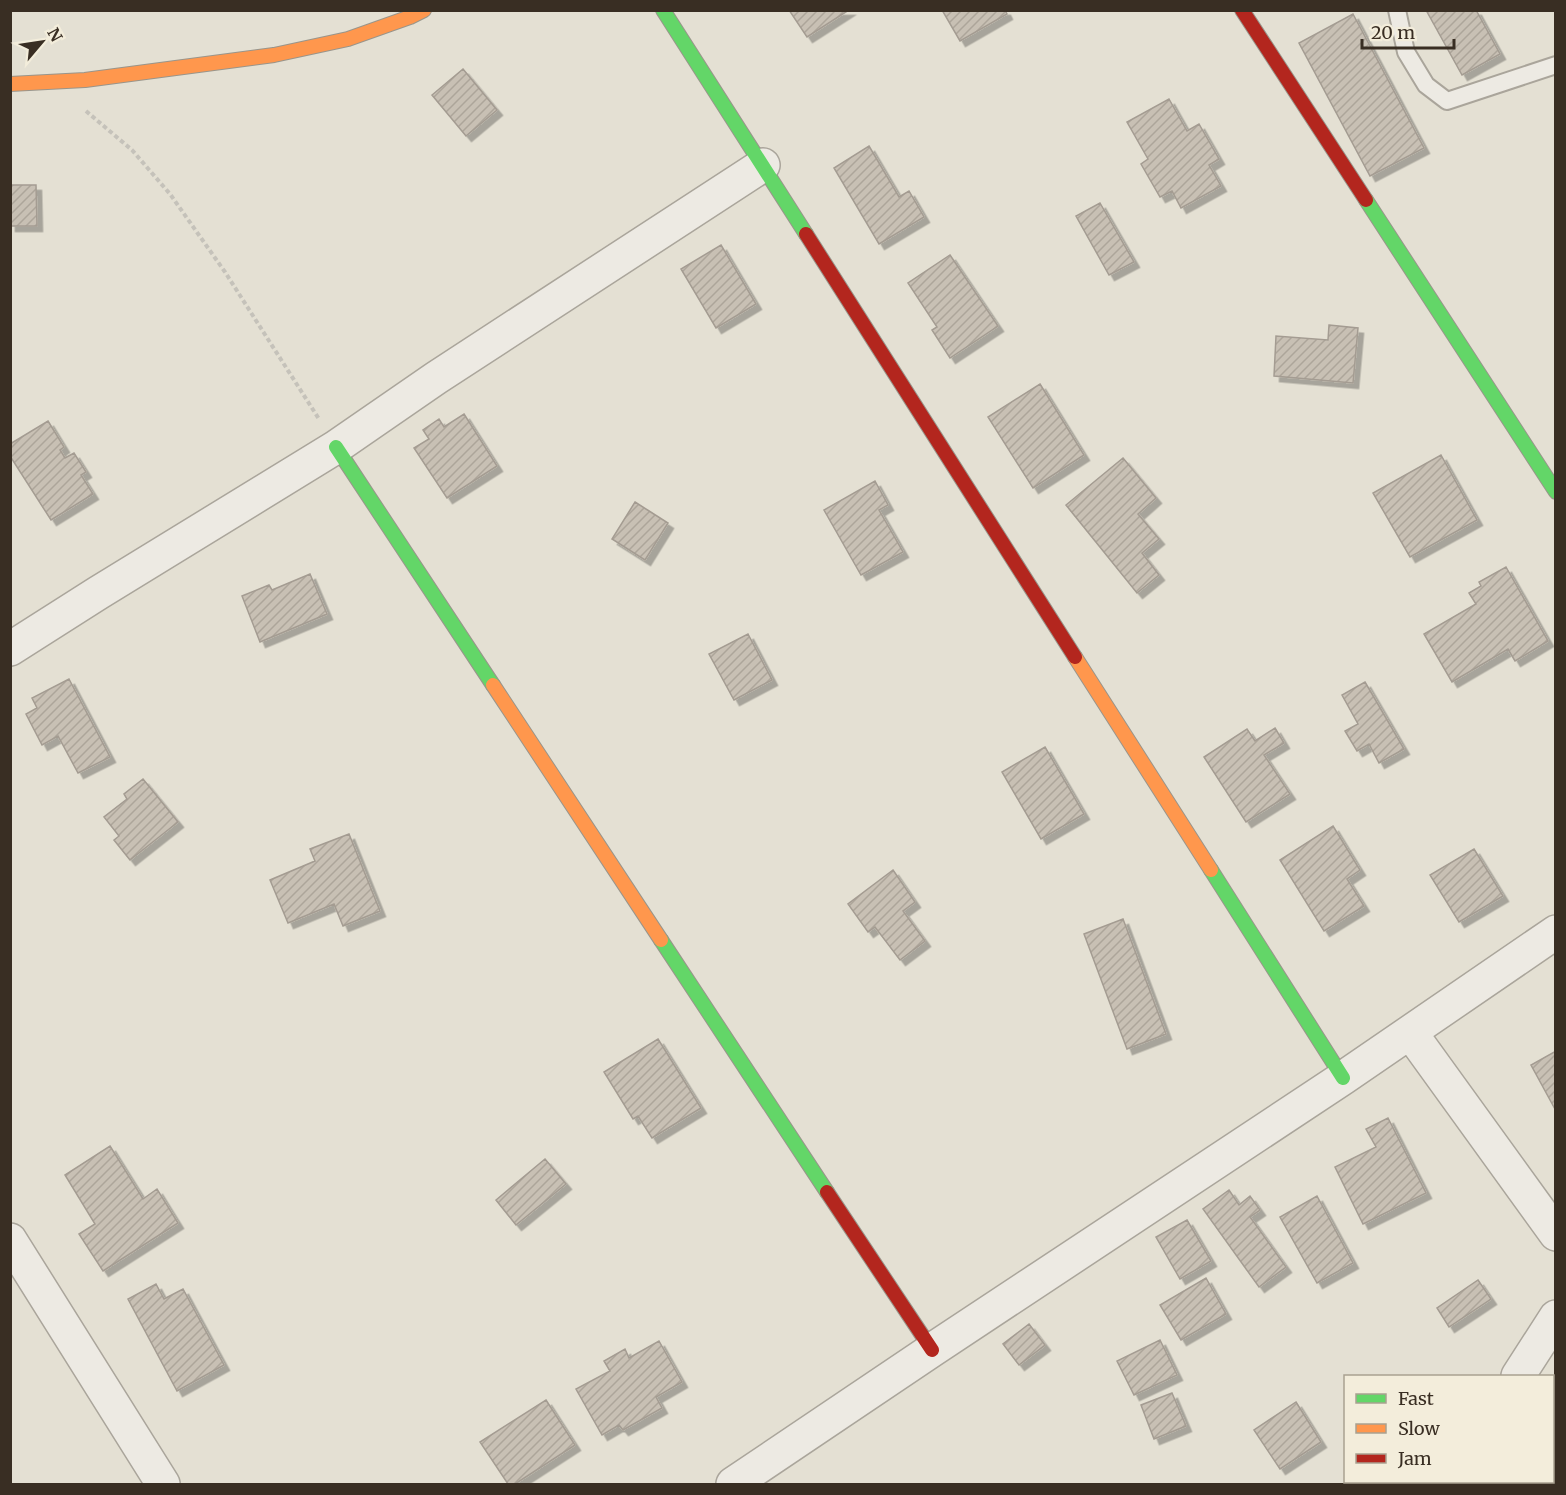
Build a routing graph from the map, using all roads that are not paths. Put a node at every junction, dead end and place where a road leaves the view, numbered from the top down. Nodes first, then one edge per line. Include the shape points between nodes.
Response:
1 (424, 10) edge
2 (663, 10) edge
3 (1242, 10) edge
4 (1396, 10) edge
5 (1556, 65) edge
6 (10, 84) edge
7 (763, 165) junction
8 (336, 447) junction
9 (1556, 492) edge
10 (10, 650) edge
11 (1556, 932) edge
12 (1410, 1032) junction
13 (1343, 1078) junction
14 (1556, 1234) edge
15 (10, 1240) edge
16 (1556, 1317) edge
17 (932, 1350) junction
18 (1519, 1375) edge
19 (163, 1485) edge
20 (733, 1485) edge

1 - 6 street via 348,39 274,55 85,80
2 - 7 street
3 - 9 street
4 - 5 lane via 1406,52 1426,85 1447,101
7 - 8 street
7 - 13 street
8 - 10 street
8 - 17 street
11 - 12 street
12 - 13 street
12 - 14 street
13 - 17 street
15 - 19 street
16 - 18 street
17 - 20 street

